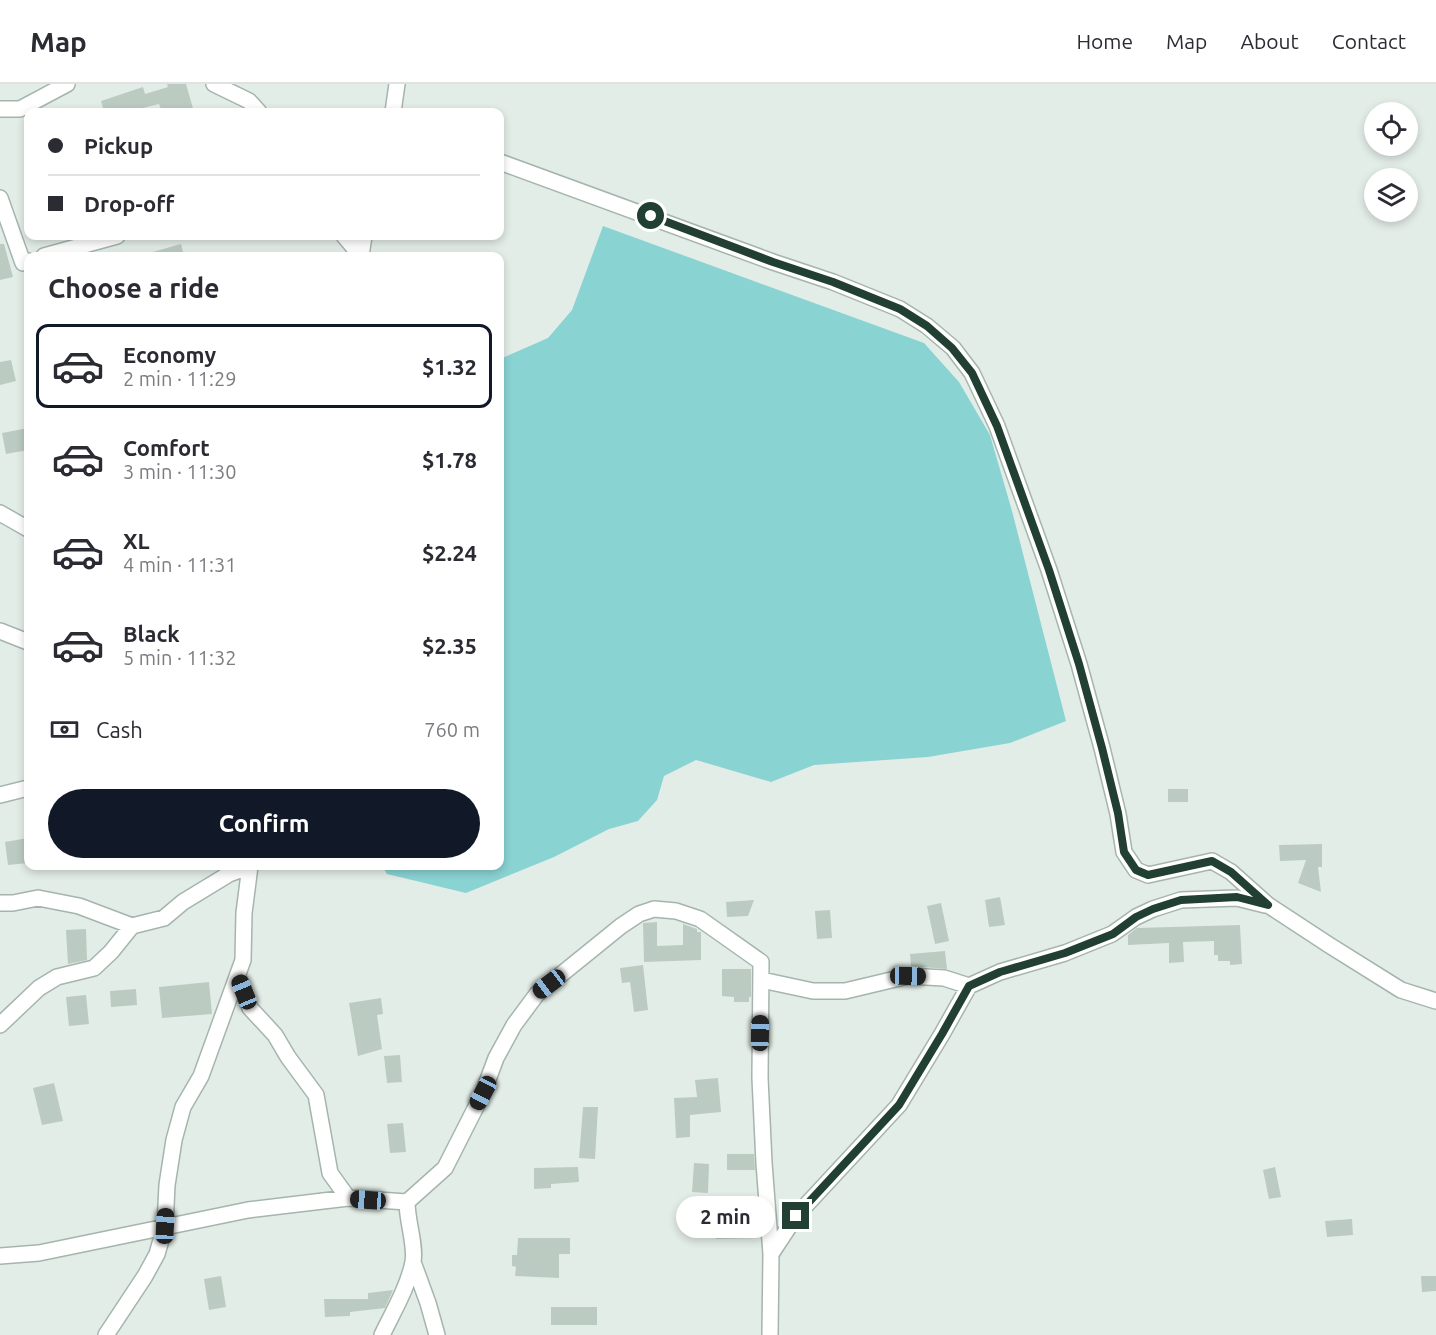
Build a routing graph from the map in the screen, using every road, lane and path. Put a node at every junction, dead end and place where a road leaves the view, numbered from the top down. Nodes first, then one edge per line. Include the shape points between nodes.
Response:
1 (67, 84) edge
2 (214, 84) edge
3 (397, 84) edge
4 (255, 108) edge
5 (394, 108) edge
6 (0, 109) edge
7 (504, 163) edge
8 (0, 198) edge
9 (102, 240) edge
10 (347, 240) edge
11 (59, 252) edge
12 (358, 252) edge
13 (24, 263) edge
14 (0, 513) edge
15 (24, 527) edge
16 (0, 631) edge
17 (24, 640) edge
18 (24, 789) edge
19 (0, 795) edge
20 (240, 870) edge
21 (249, 870) edge
22 (0, 903) edge
23 (1268, 905) junction
24 (132, 926) junction
25 (238, 977) junction
26 (762, 980) junction
27 (969, 986) junction
28 (1436, 1001) edge
29 (0, 1025) edge
30 (348, 1198) junction
31 (407, 1202) junction
32 (165, 1226) junction
33 (771, 1254) junction
34 (0, 1256) edge
35 (413, 1262) junction
36 (106, 1335) edge
37 (382, 1335) edge
38 (437, 1335) edge
39 (770, 1335) edge

1 - 6 street via 20,109
2 - 4 street
3 - 5 street
7 - 23 street via 900,309 952,348 972,373 997,426 1049,570 1102,748 1124,852 1136,870 1148,875 1212,861 1231,872
8 - 13 street
9 - 11 street
10 - 12 street
14 - 15 street
16 - 17 street
18 - 19 street
20 - 24 street via 183,902 164,918
21 - 25 street via 243,960
22 - 24 street via 38,898 79,906
23 - 27 street via 1237,897 1181,900 1136,917 1113,934
23 - 28 street via 1401,990
24 - 29 street via 94,968 57,977 39,988
25 - 30 street via 250,1008 275,1035 316,1095 330,1173
25 - 32 street via 201,1076 183,1107 167,1185
26 - 27 street via 813,991 844,991 908,976 944,978
26 - 31 street via 761,962 700,919 654,909 639,914 537,994 496,1058 445,1168
26 - 33 street via 760,1078
27 - 33 street via 899,1105 796,1216
30 - 31 street
30 - 32 street via 248,1210
31 - 35 street
32 - 34 street via 39,1253
32 - 36 street via 157,1254
33 - 39 street
35 - 37 street
35 - 38 street

